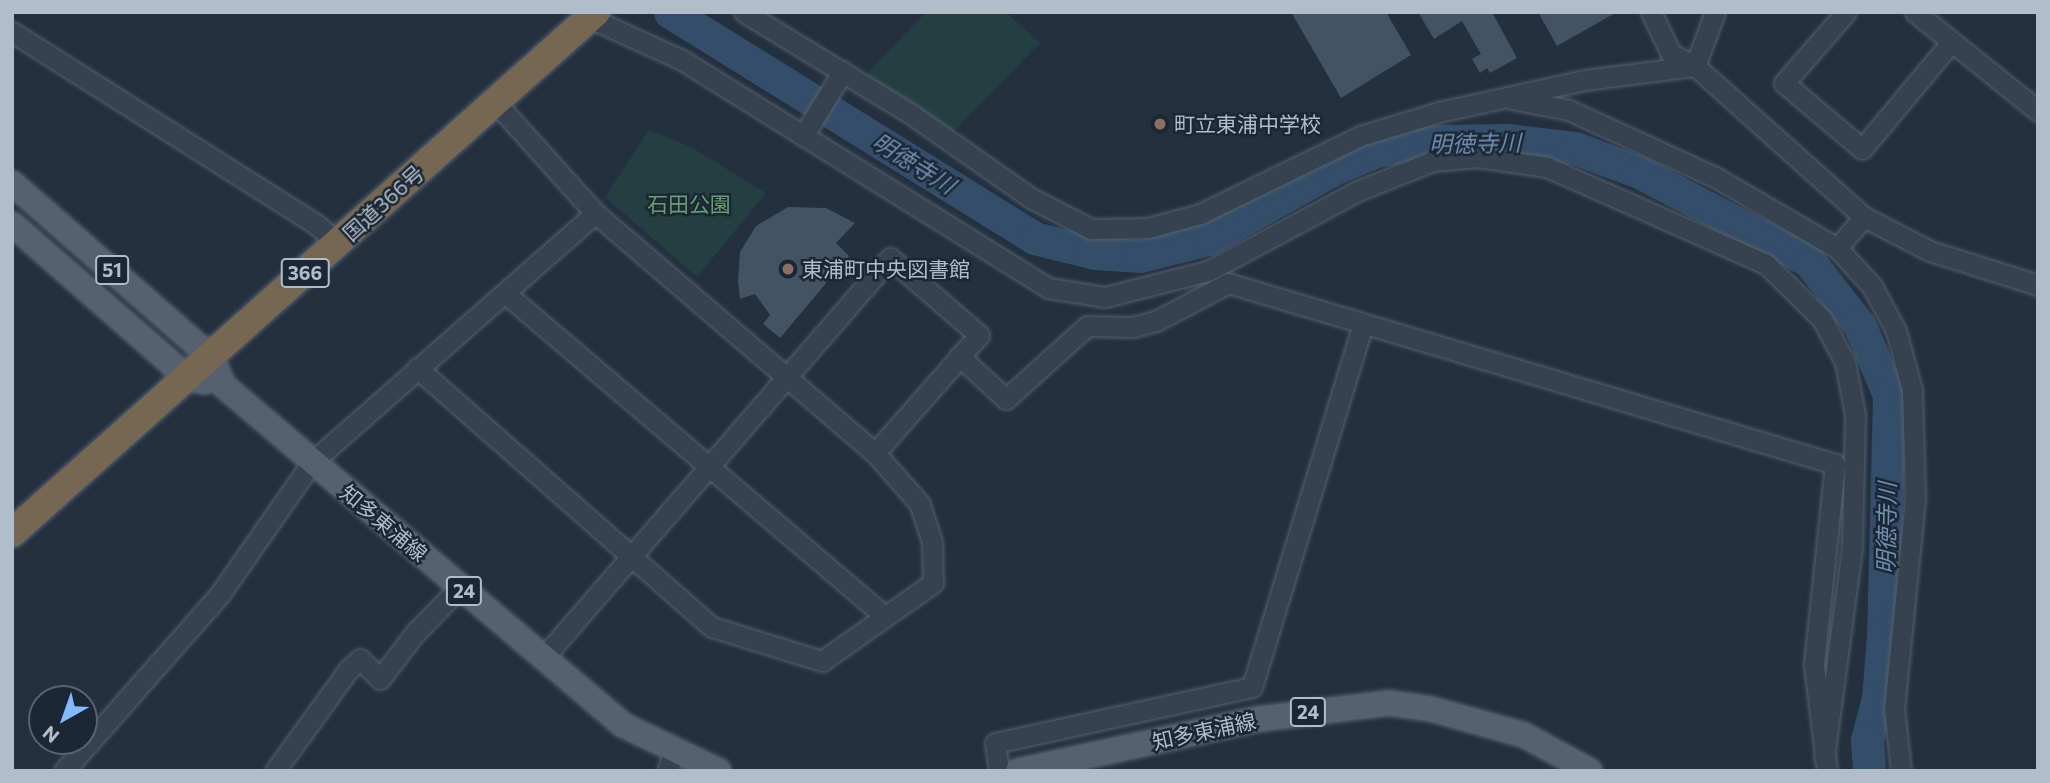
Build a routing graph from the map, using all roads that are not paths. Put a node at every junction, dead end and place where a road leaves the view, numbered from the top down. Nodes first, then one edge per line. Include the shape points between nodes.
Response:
1 (744, 12) edge
2 (1651, 12) edge
3 (1714, 12) edge
4 (1846, 12) edge
5 (1915, 12) edge
6 (593, 15) edge
7 (12, 32) edge
8 (1951, 42) junction
9 (1695, 66) junction
10 (843, 71) junction
11 (1499, 97) junction
12 (496, 103) junction
13 (2038, 111) edge
14 (803, 136) junction
15 (12, 183) edge
16 (595, 214) junction
17 (1864, 217) junction
18 (12, 223) edge
19 (338, 243) junction
20 (1837, 248) junction
21 (2038, 285) edge
22 (505, 293) junction
23 (1363, 324) junction
24 (959, 356) junction
25 (211, 357) junction
26 (417, 368) junction
27 (783, 377) junction
28 (188, 378) junction
29 (224, 386) junction
30 (875, 453) junction
31 (312, 462) junction
32 (710, 465) junction
33 (12, 533) edge
34 (630, 555) junction
35 (460, 587) junction
36 (883, 615) junction
37 (543, 658) junction
38 (671, 762) edge
39 (1825, 764) edge
40 (64, 771) edge
41 (275, 771) edge
42 (719, 771) edge
43 (999, 771) edge
44 (1018, 771) edge
45 (1590, 771) edge
46 (1901, 771) edge

1 - 10 street
2 - 9 street via 1671,54
3 - 9 street
4 - 8 street via 1784,83 1862,149
5 - 8 street
6 - 12 highway, 国道366号 / 366
6 - 14 street via 682,60
7 - 19 street via 317,225
8 - 13 street
9 - 11 street
9 - 17 street
10 - 11 street via 1031,198 1091,229 1148,228 1200,214 1360,136
10 - 14 street
11 - 20 street via 1569,110 1716,177
12 - 16 street
12 - 19 highway, 国道366号 / 366
14 - 39 street via 1049,288 1105,297 1208,271 1360,190 1433,161 1478,157 1547,167 1766,264 1822,319 1845,362 1856,415 1852,548
15 - 25 main road, 51
16 - 22 street
16 - 27 street
17 - 20 street
17 - 21 street via 1930,251
18 - 28 main road, 51
19 - 25 highway, 国道366号 / 366
20 - 46 street via 1872,286 1896,331 1912,390 1915,512 1894,708
22 - 26 street
22 - 32 street
23 - 24 street via 1228,283 1156,321 1133,327 1087,326 1006,399
23 - 39 street via 1835,464 1814,665
23 - 43 street via 1252,687 995,743
24 - 27 street via 979,335 890,258
24 - 30 street
25 - 28 highway, 国道366号 / 366
25 - 29 main road, 知多東浦線 / 24
26 - 31 street
26 - 34 street
27 - 30 street
27 - 32 street
28 - 29 main road, 知多東浦線 / 24
28 - 33 highway, 国道366号 / 366
29 - 31 main road, 知多東浦線 / 24
30 - 36 street via 920,504 932,542 933,583
31 - 35 main road, 知多東浦線 / 24
31 - 40 street via 220,594
32 - 34 street
32 - 36 street
34 - 36 street via 712,627 822,661
34 - 37 street
35 - 37 main road, 知多東浦線 / 24
35 - 41 street via 415,633 380,679 360,659 348,670
37 - 38 main road, 知多東浦線 / 24
38 - 42 main road, 知多東浦線 / 24
44 - 45 main road, 知多東浦線 / 24 via 1259,719 1389,704 1431,709 1524,735

